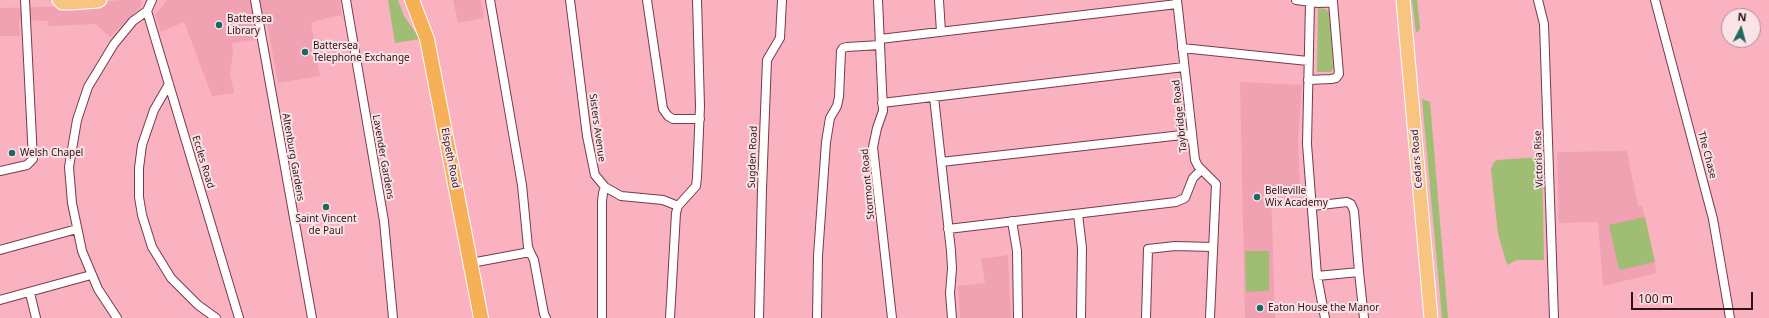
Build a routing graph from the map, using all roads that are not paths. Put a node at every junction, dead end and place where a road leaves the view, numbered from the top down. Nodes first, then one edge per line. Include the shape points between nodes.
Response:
1 (26, 0) edge
2 (59, 0) edge
3 (100, 0) edge
4 (152, 0) edge
5 (255, 0) edge
6 (346, 0) edge
7 (412, 0) edge
8 (490, 0) edge
9 (570, 0) edge
10 (647, 0) edge
11 (698, 0) edge
12 (782, 0) edge
13 (878, 0) edge
14 (939, 0) edge
15 (1296, 0) edge
16 (1403, 0) edge
17 (1538, 0) edge
18 (1656, 0) edge
19 (1177, 2) edge
20 (1310, 2) junction
21 (147, 11) junction
22 (941, 32) junction
23 (880, 42) junction
24 (1182, 48) junction
25 (1308, 61) junction
26 (1184, 67) junction
27 (1308, 80) junction
28 (169, 84) junction
29 (934, 97) junction
30 (882, 103) junction
31 (700, 119) junction
32 (1191, 134) junction
33 (941, 162) junction
34 (1201, 170) junction
35 (0, 171) edge
36 (605, 187) junction
37 (678, 206) junction
38 (1312, 206) junction
39 (1078, 214) junction
40 (1012, 221) junction
41 (77, 229) junction
42 (948, 229) junction
43 (1213, 247) junction
44 (0, 250) edge
45 (530, 252) junction
46 (471, 264) junction
47 (1359, 272) junction
48 (91, 275) junction
49 (1317, 276) junction
50 (30, 293) junction
51 (0, 300) edge
52 (36, 318) edge
53 (117, 318) edge
54 (216, 318) edge
55 (239, 318) edge
56 (312, 318) edge
57 (393, 318) edge
58 (481, 318) edge
59 (546, 318) edge
60 (602, 318) edge
61 (670, 318) edge
62 (759, 318) edge
63 (817, 318) edge
64 (892, 318) edge
65 (952, 318) edge
66 (1018, 318) edge
67 (1081, 318) edge
68 (1146, 318) edge
69 (1210, 318) edge
70 (1325, 318) edge
71 (1364, 318) edge
72 (1431, 318) edge
73 (1554, 318) edge
74 (1730, 318) edge

1 - 35 street via 33,159 27,164
2 - 3 main road via 62,3 72,3
4 - 21 street
5 - 56 street, Altenburg Gardens
6 - 57 street, Lavender Gardens via 384,221
7 - 46 highway, Elspeth Road via 427,39
8 - 45 street via 522,185
9 - 36 street, Sisters Avenue via 592,168
10 - 31 street via 662,109 673,118
11 - 31 street
12 - 62 street, Sugden Road via 780,38 767,60
13 - 23 street, Stormont Road
14 - 22 street
15 - 20 street
16 - 72 main road, Cedars Road
17 - 73 street, Victoria Rise via 1544,24
18 - 74 street, The Chase via 1713,219
19 - 22 street
19 - 24 street, Taybridge Road
20 - 25 street
20 - 27 street via 1333,2 1339,72 1336,78
21 - 28 street, Eccles Road
21 - 41 street via 133,21 110,49 83,101 69,167
22 - 23 street
23 - 30 street, Stormont Road
23 - 63 street via 847,47 841,51 839,97 830,118 826,142 818,256
24 - 25 street
24 - 26 street, Taybridge Road
25 - 27 street
26 - 29 street
26 - 32 street, Taybridge Road
27 - 38 street via 1307,144
28 - 54 street via 154,110 142,145 139,168 142,215 152,247 171,278 198,305
28 - 55 street, Eccles Road
29 - 30 street
29 - 33 street
30 - 64 street, Stormont Road via 882,115 874,147
31 - 37 street via 696,186
32 - 33 street
32 - 34 street, Taybridge Road via 1195,163
33 - 42 street
34 - 39 street via 1193,178 1184,198 1179,201
34 - 43 street, Taybridge Road via 1216,184
36 - 37 street, Sisters Avenue via 621,196 663,200
36 - 60 street via 602,201
37 - 61 street via 674,231
38 - 47 street via 1347,202 1351,204 1354,211
38 - 49 street
39 - 40 street
39 - 67 street via 1082,248
40 - 42 street
40 - 66 street via 1017,251
41 - 44 street
41 - 48 street
42 - 65 street via 952,260
43 - 68 street via 1175,246 1148,249
43 - 69 street, Taybridge Road
45 - 46 street
45 - 59 street via 534,260
46 - 58 highway, Elspeth Road
47 - 49 street
47 - 71 street
48 - 50 street
48 - 53 street
49 - 70 street
50 - 51 street
50 - 52 street

